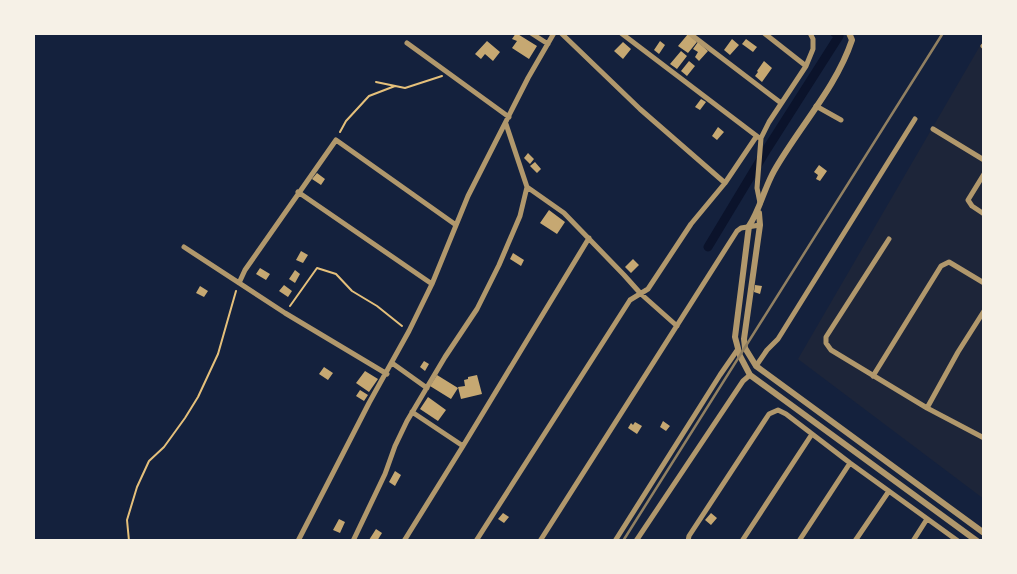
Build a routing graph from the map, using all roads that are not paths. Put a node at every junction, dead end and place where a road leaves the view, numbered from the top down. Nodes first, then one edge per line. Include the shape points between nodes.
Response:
1 (531, 33) edge
2 (554, 33) edge
3 (561, 33) edge
4 (621, 33) edge
5 (689, 33) edge
6 (764, 33) edge
7 (810, 33) edge
8 (852, 35) edge
9 (407, 43) dead end
10 (548, 44) junction
11 (806, 66) junction
12 (781, 103) junction
13 (816, 106) junction
14 (915, 119) dead end
15 (507, 120) junction
16 (841, 120) dead end
17 (933, 129) dead end
18 (759, 137) junction
19 (984, 160) edge
20 (984, 174) edge
21 (725, 183) junction
22 (527, 187) junction
23 (298, 192) junction
24 (759, 209) junction
25 (984, 214) edge
26 (456, 225) junction
27 (760, 225) junction
28 (749, 226) junction
29 (589, 238) junction
30 (889, 239) dead end
31 (184, 247) dead end
32 (239, 283) junction
33 (984, 283) edge
34 (432, 285) junction
35 (641, 294) junction
36 (984, 311) edge
37 (677, 326) junction
38 (744, 343) junction
39 (738, 350) junction
40 (392, 363) junction
41 (755, 366) junction
42 (387, 374) junction
43 (750, 375) junction
44 (873, 376) junction
45 (427, 388) junction
46 (927, 408) junction
47 (412, 412) junction
48 (812, 435) junction
49 (984, 438) edge
50 (463, 446) junction
51 (850, 463) junction
52 (889, 491) junction
53 (928, 519) junction
54 (984, 533) edge
55 (298, 541) edge
56 (353, 541) edge
57 (404, 541) edge
58 (476, 541) edge
59 (540, 541) edge
60 (615, 541) edge
61 (636, 541) edge
62 (688, 541) edge
63 (742, 541) edge
64 (799, 541) edge
65 (855, 541) edge
66 (913, 541) edge
67 (958, 541) edge
68 (977, 541) edge

1 - 10 street
2 - 10 street
3 - 21 street
4 - 18 street
5 - 12 street
6 - 11 street
7 - 11 street via 813,49
8 - 13 street via 841,66
9 - 15 street
10 - 15 street
11 - 12 street
12 - 18 street
13 - 16 street
13 - 24 street via 775,171
14 - 41 street via 778,339
15 - 22 street
15 - 26 street
17 - 19 street
18 - 21 street
18 - 24 street
20 - 25 street via 968,200
21 - 35 street
22 - 29 street
22 - 45 street via 499,265
23 - 26 street via 336,139
23 - 32 street
23 - 34 street
24 - 27 street
24 - 28 street
26 - 34 street
27 - 28 street
27 - 38 street
28 - 37 street via 737,231
28 - 39 street via 735,337
29 - 35 street
29 - 50 street
30 - 44 street via 826,337 831,350
31 - 32 street
32 - 42 street
33 - 44 street via 949,262 941,266
34 - 40 street
35 - 37 street
35 - 58 street via 630,300
36 - 46 street
37 - 59 street
38 - 39 street
38 - 41 street
39 - 43 street
39 - 60 street
40 - 42 street
40 - 45 street
41 - 43 street
41 - 54 street
42 - 55 street
43 - 61 street
43 - 68 street
44 - 46 street
45 - 47 street
46 - 49 street
47 - 50 street
47 - 56 street
48 - 51 street
48 - 62 street via 778,410 769,414
48 - 63 street
50 - 57 street
51 - 52 street
51 - 64 street
52 - 53 street
52 - 65 street
53 - 66 street
53 - 67 street

